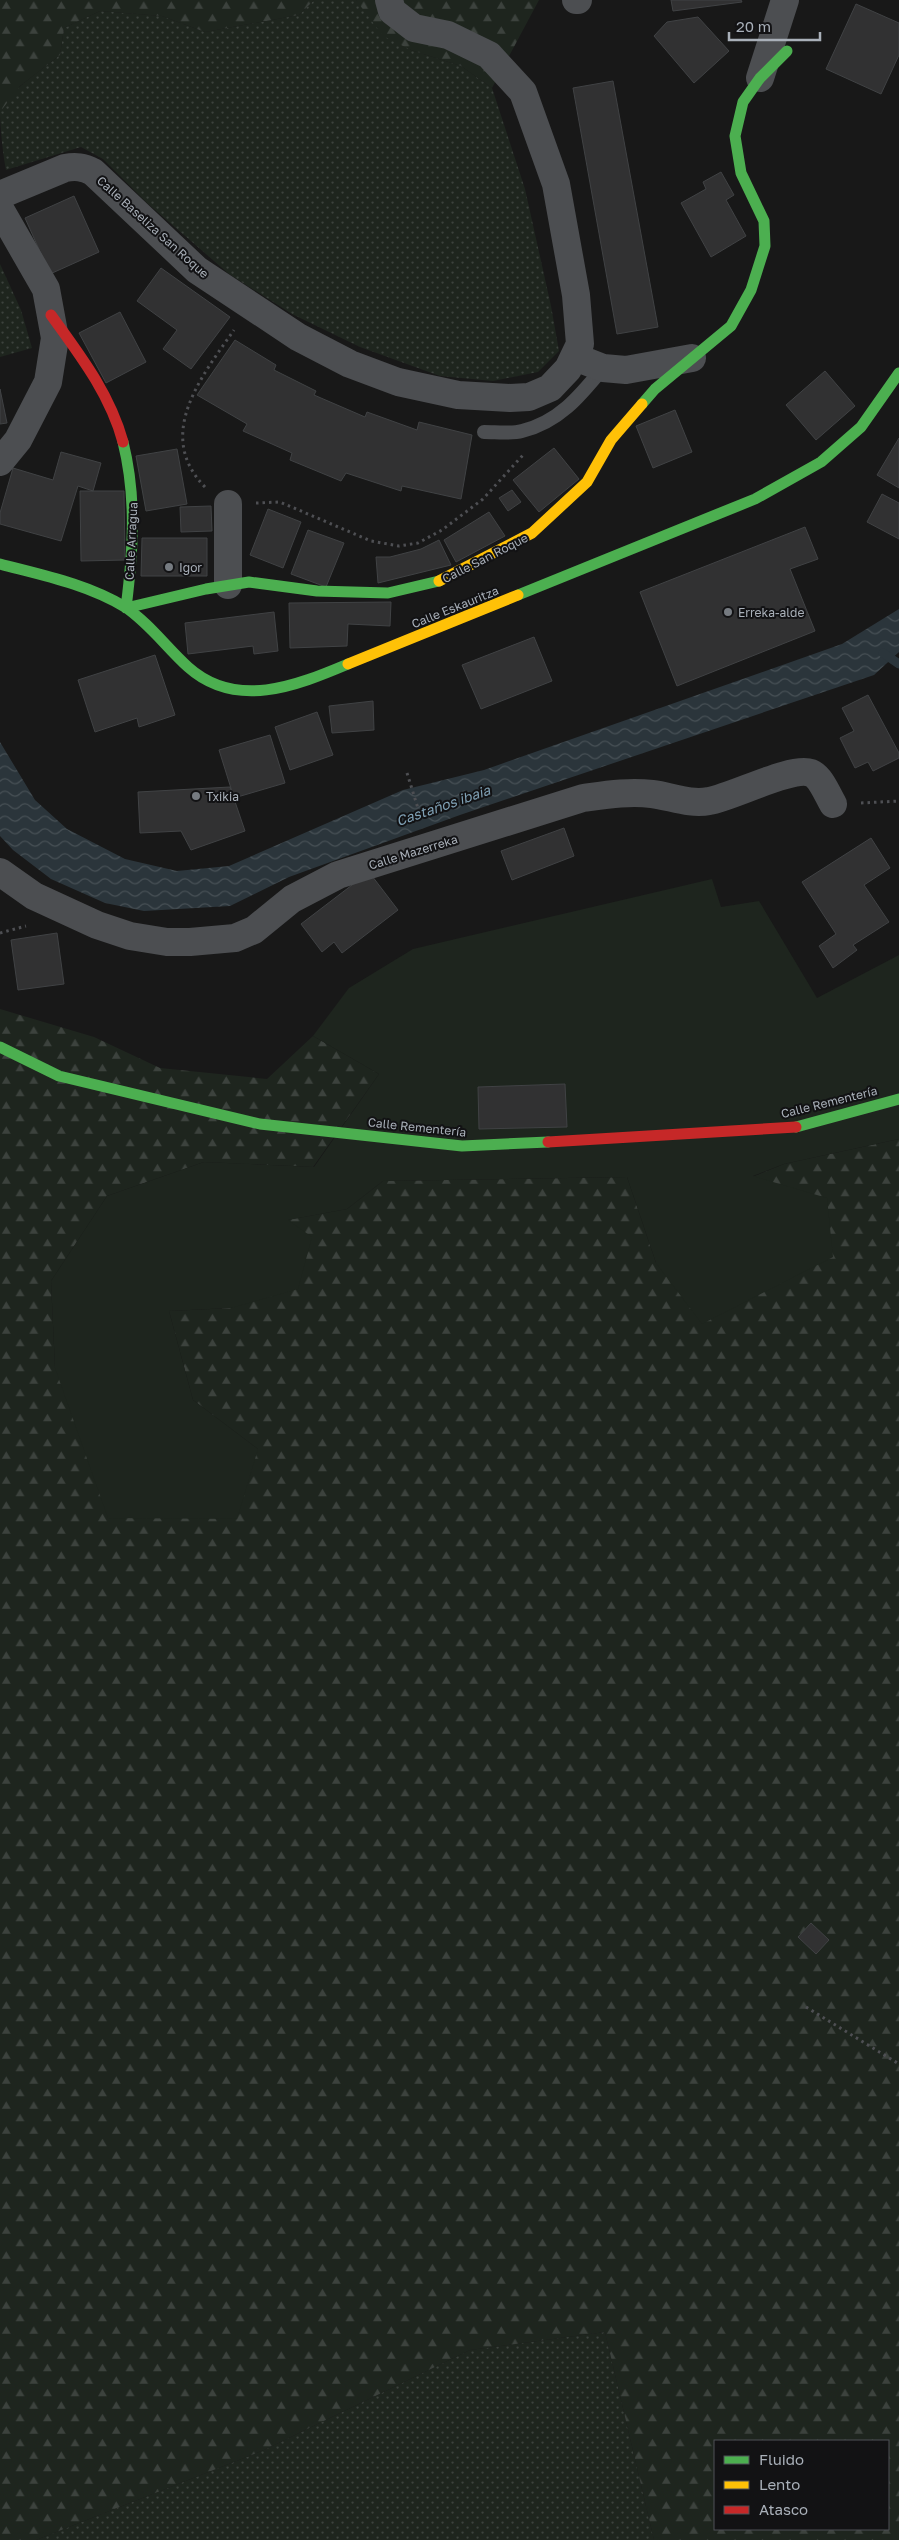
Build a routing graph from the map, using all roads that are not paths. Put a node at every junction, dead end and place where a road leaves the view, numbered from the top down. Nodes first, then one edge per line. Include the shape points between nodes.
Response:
1 (389, 0) edge
2 (785, 0) edge
3 (787, 51) dead end
4 (760, 78) junction
5 (0, 195) edge
6 (0, 209) edge
7 (51, 315) junction
8 (575, 357) junction
9 (692, 358) junction
10 (603, 368) junction
11 (899, 373) edge
12 (484, 432) dead end
13 (0, 462) edge
14 (228, 504) road end
15 (0, 564) edge
16 (228, 585) junction
17 (126, 608) junction
18 (833, 804) road end
19 (0, 872) edge
20 (0, 1047) edge
21 (899, 1099) edge

1 - 8 street, Calle Baseliza San Roque via 392,11 414,28 448,35 489,55 523,92 556,184 576,295 580,344
2 - 4 street, Calle San Roque
3 - 4 street, Calle San Roque
4 - 9 street, Calle San Roque via 743,102 735,136 741,173 764,221 765,246 751,290 731,326
5 - 8 street, Calle Baseliza San Roque via 65,168 84,168 93,172 197,270 250,307 298,338 350,364 398,382 458,395 529,396 550,388
6 - 7 street, Calle Arragua via 46,289
7 - 13 street, Calle Arragua via 55,338 48,382 18,440
7 - 17 street, Calle Arragua via 114,411 131,469 134,514
8 - 10 street
9 - 10 street via 626,370
9 - 16 street, Calle San Roque via 654,389 612,440 587,482 532,533 437,582 388,593 317,591 249,582
10 - 12 lane via 575,402 549,421 521,431
11 - 17 street, Calle Eskauritza via 861,427 821,462 755,499 315,678 267,690 222,691 195,675
14 - 16 street
15 - 17 street, Calle Eskauritza via 73,584
16 - 17 street, Calle San Roque
18 - 19 street, Calle Mazerreka via 817,777 805,773 773,779 706,802 652,794 583,798 338,875 292,899 254,930 235,938 190,942 130,936 97,925 34,896
20 - 21 street, Calle Rementería via 59,1076 260,1124 462,1146 789,1129

